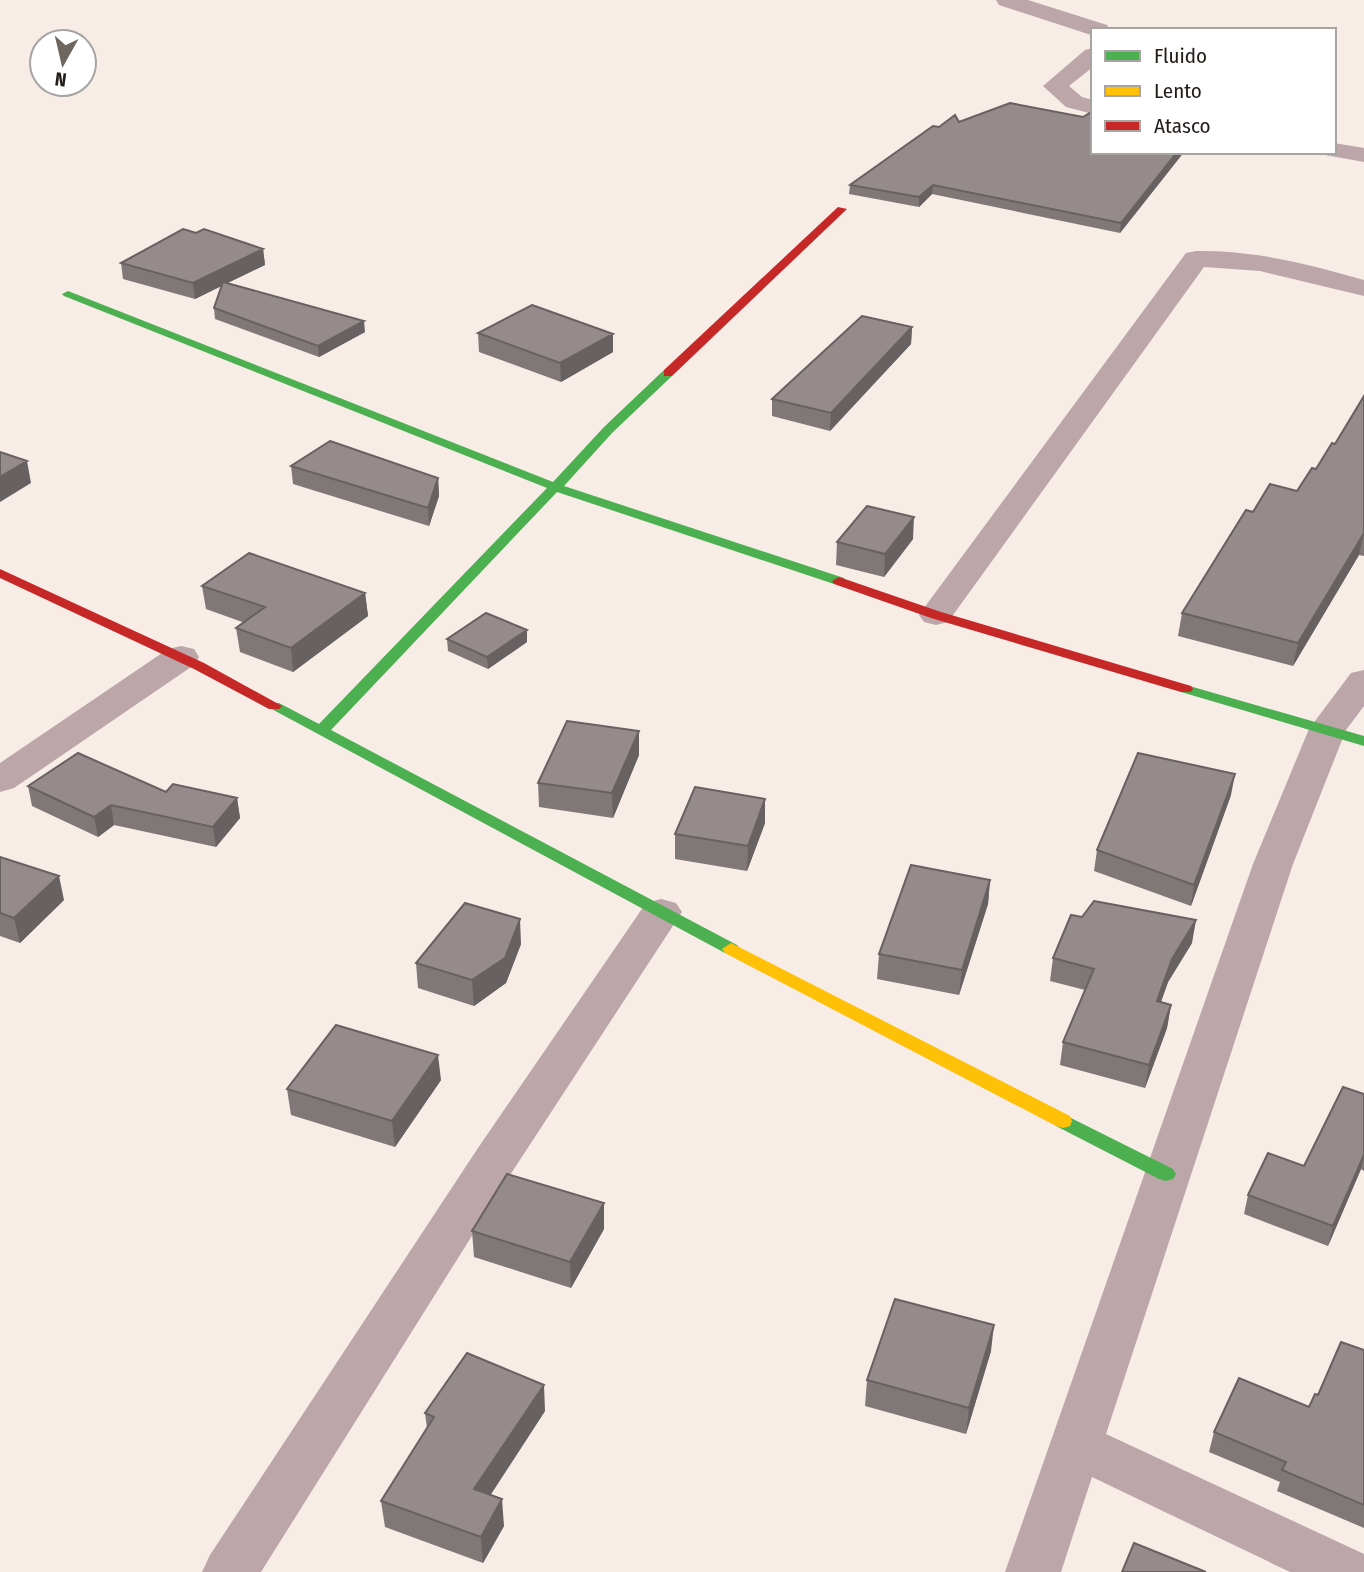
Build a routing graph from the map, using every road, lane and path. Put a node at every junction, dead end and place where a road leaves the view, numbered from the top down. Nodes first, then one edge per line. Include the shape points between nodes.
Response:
1 (1007, 0) edge
2 (1093, 28) edge
3 (1091, 57) edge
4 (1091, 106) edge
5 (1336, 150) edge
6 (1364, 155) edge
7 (842, 209) dead end
8 (1364, 288) edge
9 (68, 293) dead end
10 (555, 487) junction
11 (0, 573) edge
12 (936, 615) junction
13 (181, 657) junction
14 (1364, 681) edge
15 (321, 731) junction
16 (1346, 735) edge
17 (0, 780) edge
18 (661, 912) junction
19 (1166, 1174) junction
20 (1075, 1444) junction
21 (230, 1572) edge
22 (1033, 1572) edge
23 (1345, 1572) edge

1 - 2 street
3 - 4 street via 1055,86 1074,102
5 - 6 street
7 - 10 street via 608,430
8 - 12 street via 1268,262 1196,259
9 - 10 street
10 - 12 street
10 - 15 street
11 - 13 street
12 - 16 street
13 - 15 street
13 - 17 street
14 - 16 street
15 - 18 street
16 - 19 street via 1273,864
18 - 19 street
18 - 21 street
19 - 20 street
20 - 22 street
20 - 23 street

